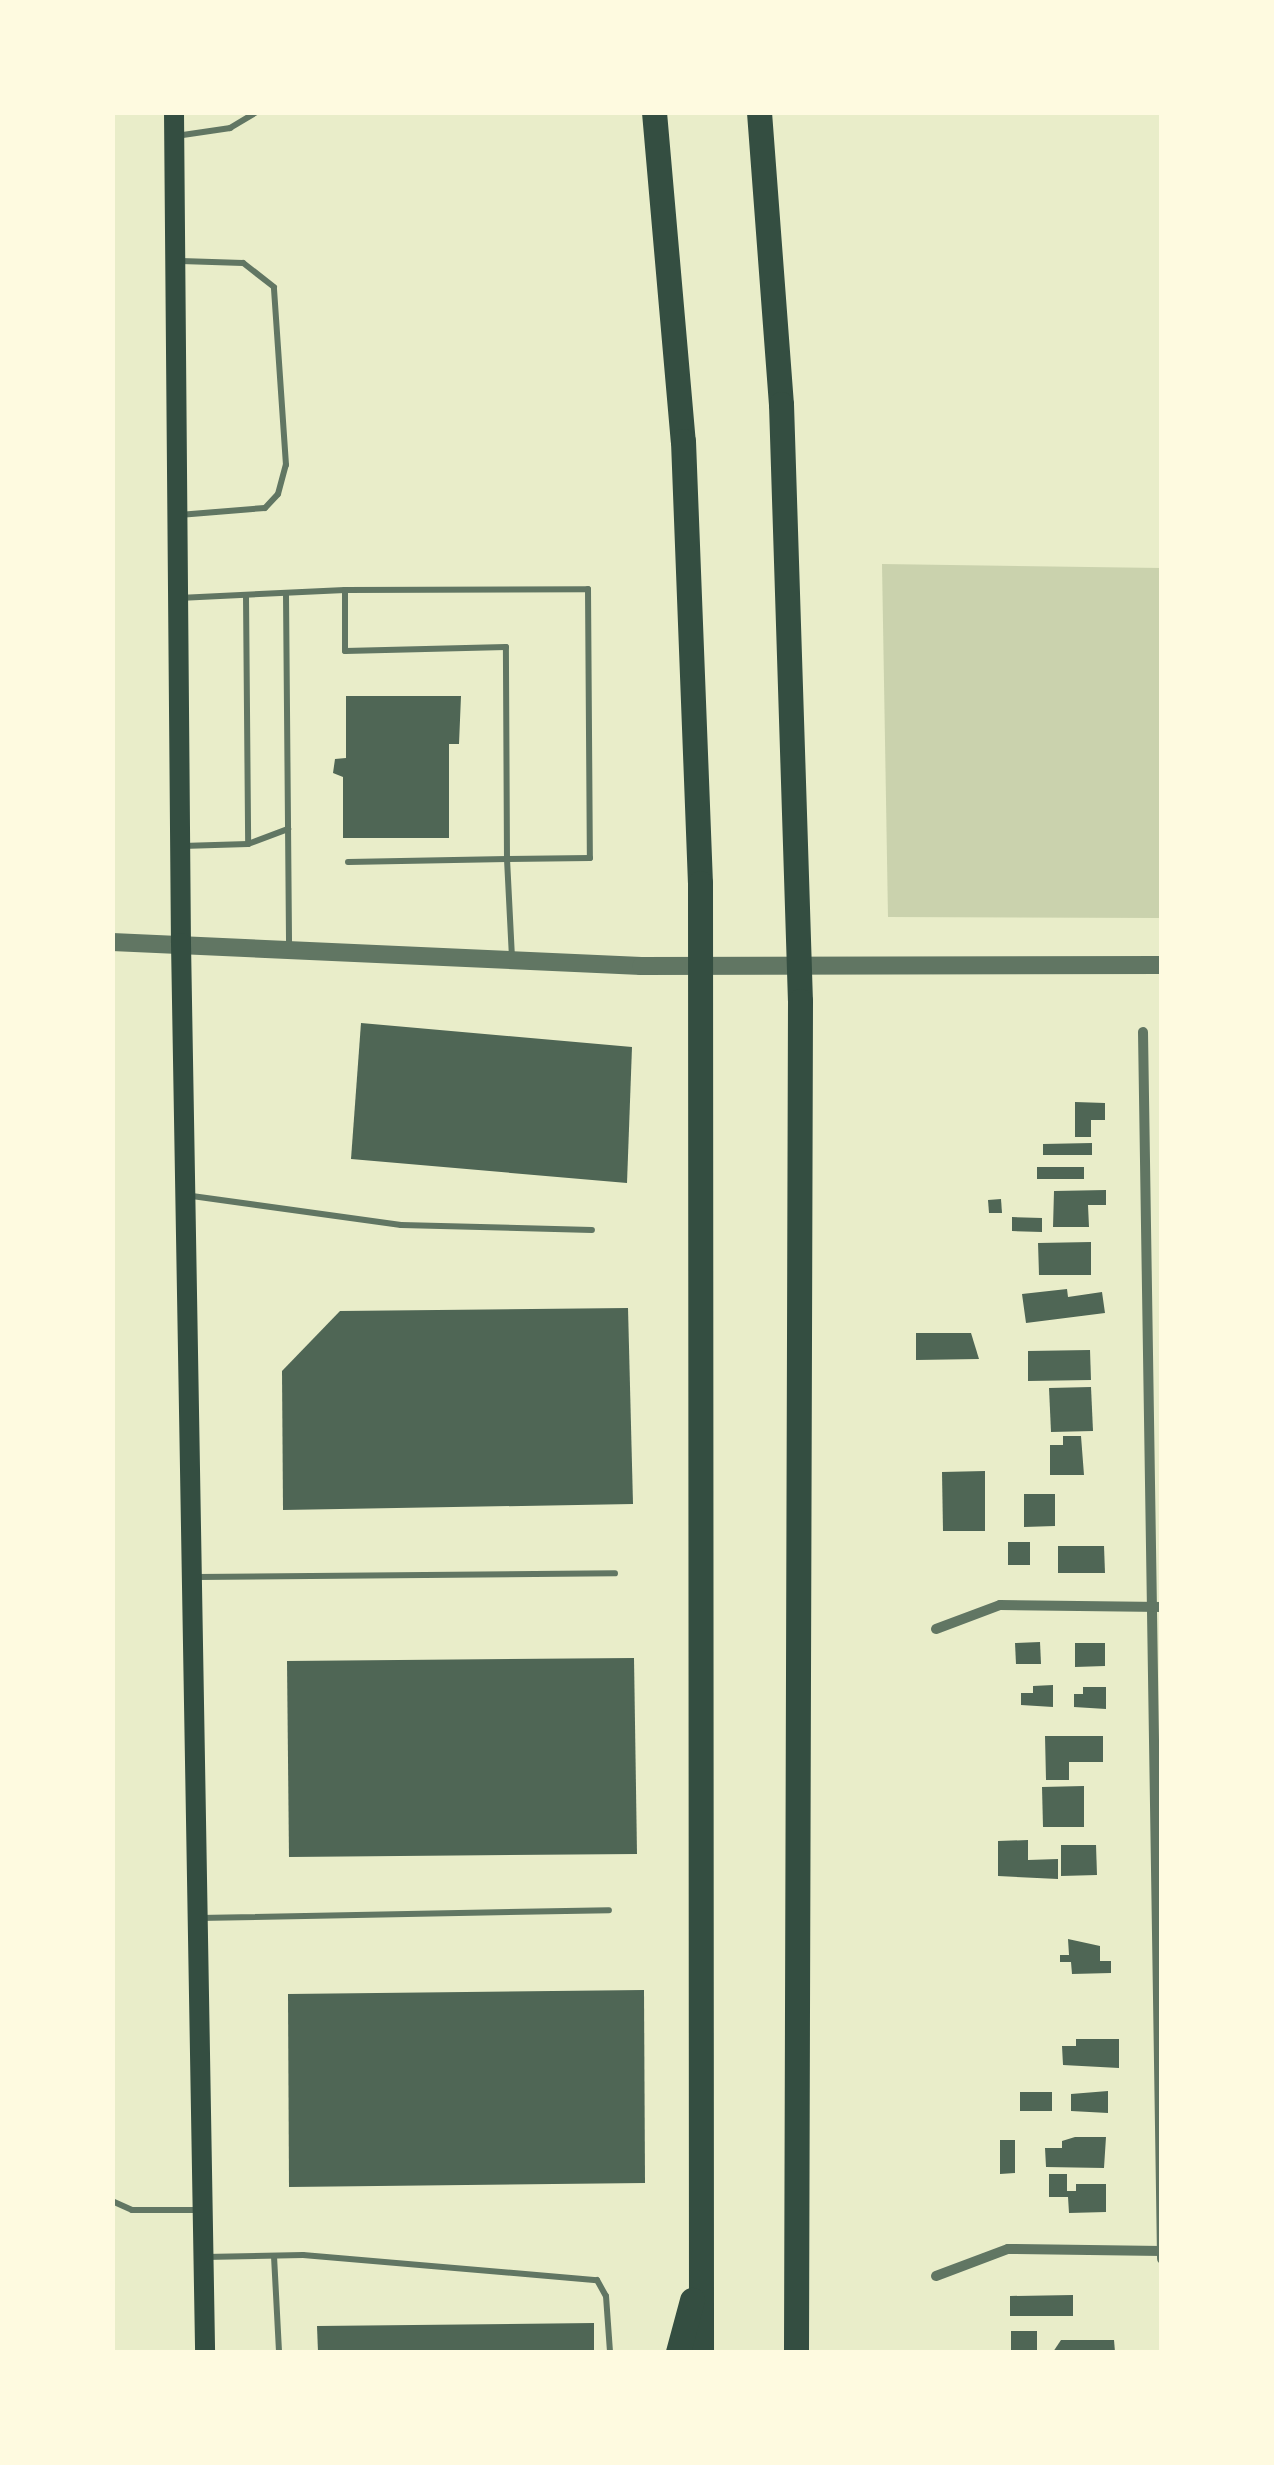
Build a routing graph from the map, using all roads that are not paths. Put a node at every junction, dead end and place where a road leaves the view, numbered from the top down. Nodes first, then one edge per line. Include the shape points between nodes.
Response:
1 (174, 112) edge
2 (256, 112) edge
3 (654, 112) edge
4 (760, 115) edge
5 (175, 136) junction
6 (175, 261) junction
7 (178, 515) junction
8 (345, 590) junction
9 (286, 595) junction
10 (246, 596) junction
11 (178, 598) junction
12 (288, 829) junction
13 (248, 844) junction
14 (180, 846) junction
15 (507, 859) junction
16 (348, 862) dead end
17 (112, 942) edge
18 (181, 943) junction
19 (289, 948) junction
20 (512, 960) junction
21 (1162, 965) edge
22 (1142, 1032) dead end
23 (185, 1195) junction
24 (592, 1230) dead end
25 (615, 1572) dead end
26 (192, 1577) junction
27 (1157, 1607) edge
28 (936, 1630) dead end
29 (609, 1910) dead end
30 (198, 1918) junction
31 (112, 2201) edge
32 (203, 2210) junction
33 (1162, 2251) edge
34 (274, 2256) junction
35 (204, 2257) junction
36 (1162, 2259) edge
37 (701, 2266) junction
38 (936, 2276) dead end
39 (796, 2277) junction
40 (205, 2352) edge
41 (279, 2352) edge
42 (610, 2352) edge
43 (678, 2352) edge
44 (700, 2352) edge
45 (796, 2352) edge
46 (815, 2352) edge

1 - 5 main road
2 - 5 lane via 230,128
3 - 37 highway via 683,440 700,883
4 - 39 highway via 782,424 798,908
5 - 6 main road
6 - 7 main road
6 - 7 lane via 243,263 274,287 286,465 278,494 264,508
7 - 11 main road
8 - 9 lane
8 - 15 lane via 345,651 506,647
8 - 15 lane via 588,589 590,858
9 - 10 lane
9 - 12 lane
10 - 11 lane
10 - 13 lane
11 - 14 main road
12 - 13 lane
12 - 19 lane
13 - 14 lane
14 - 18 main road
15 - 16 lane
15 - 20 lane
17 - 18 street
18 - 19 street
18 - 23 main road
19 - 20 street
20 - 21 street via 641,966
22 - 27 street
23 - 24 lane via 401,1225
23 - 26 main road
25 - 26 lane
26 - 30 main road
27 - 28 street via 1000,1605
27 - 33 street
29 - 30 lane
30 - 32 main road
31 - 32 lane via 132,2210
32 - 35 main road
33 - 36 street
33 - 38 street via 1008,2249
34 - 35 lane
34 - 41 lane
34 - 42 lane via 597,2280 606,2296
35 - 40 main road
37 - 43 highway
37 - 44 highway
39 - 45 highway
39 - 46 highway

